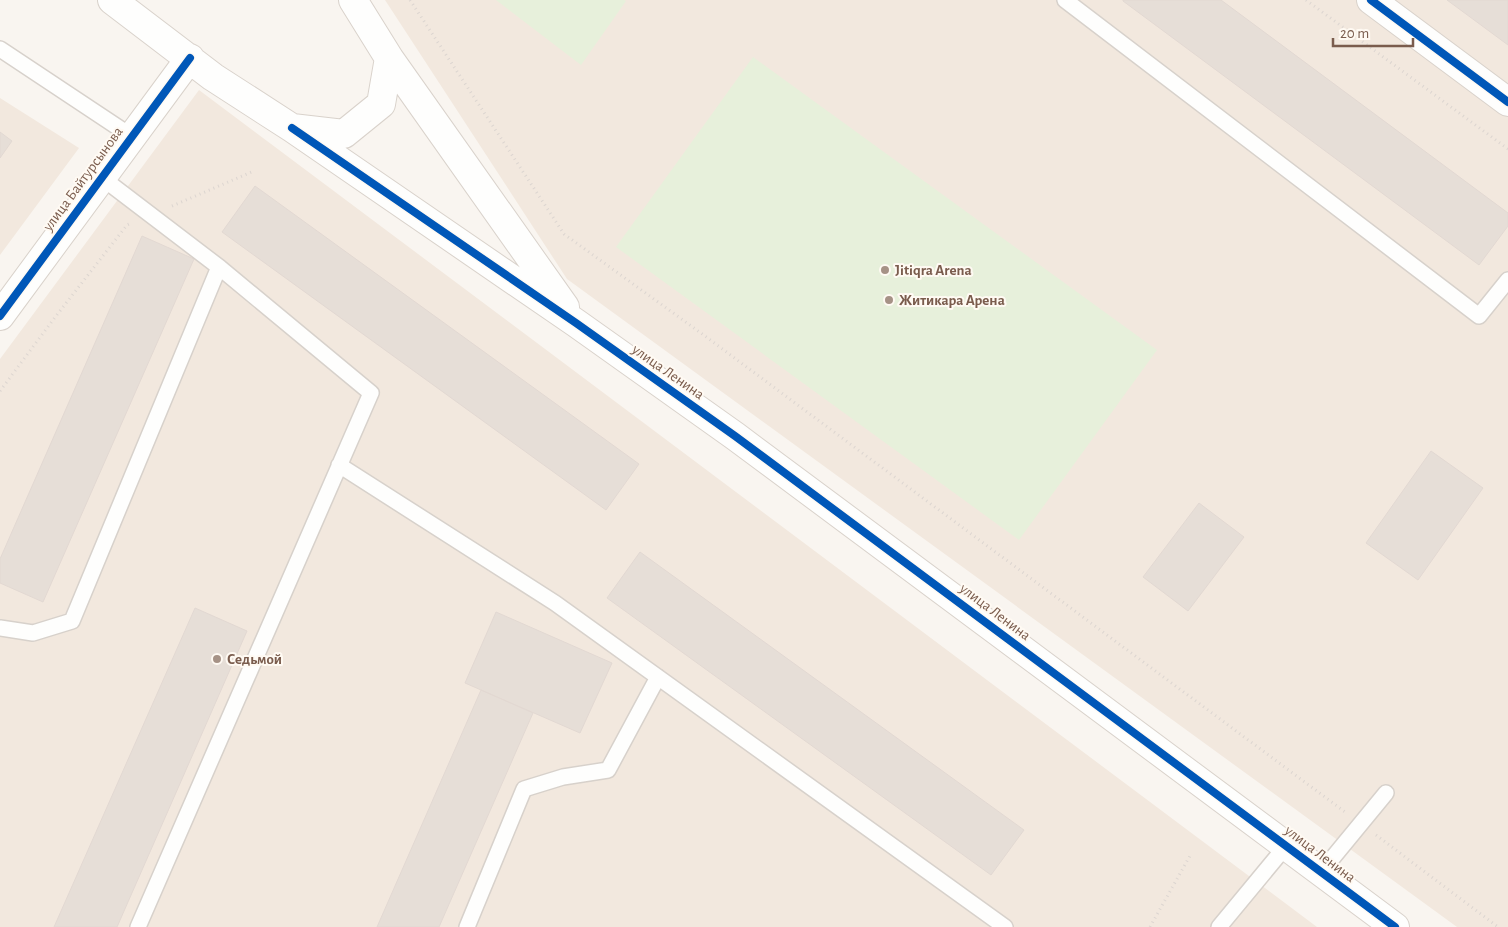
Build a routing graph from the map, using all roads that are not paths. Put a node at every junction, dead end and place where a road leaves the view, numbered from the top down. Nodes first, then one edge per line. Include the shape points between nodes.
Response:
1 (112, 0) edge
2 (353, 0) edge
3 (1065, 0) edge
4 (1371, 0) edge
5 (0, 49) edge
6 (190, 58) junction
7 (389, 58) junction
8 (1508, 102) edge
9 (292, 128) junction
10 (131, 136) junction
11 (101, 177) junction
12 (219, 267) junction
13 (1508, 280) edge
14 (0, 316) edge
15 (576, 323) junction
16 (339, 465) junction
17 (0, 628) edge
18 (658, 677) junction
19 (1386, 793) dead end
20 (1286, 846) junction
21 (1322, 872) junction
22 (138, 927) edge
23 (467, 927) edge
24 (1005, 927) edge
25 (1219, 927) edge
26 (1395, 927) edge

1 - 6 street, улица Ленина
2 - 7 street
3 - 13 lane via 1478,316
4 - 8 street
5 - 10 lane
6 - 9 street, улица Ленина
6 - 10 street, улица Байтурсынова
7 - 9 street via 381,104 344,134
7 - 15 street
9 - 15 street, улица Ленина
10 - 11 street, улица Байтурсынова
11 - 12 lane
11 - 14 street, улица Байтурсынова
12 - 16 lane via 371,392
12 - 17 lane via 72,620 33,633
15 - 20 street, улица Ленина via 735,436
16 - 18 lane via 555,603
16 - 22 lane
18 - 23 lane via 608,770 563,777 524,789
18 - 24 lane
19 - 21 lane
20 - 21 street, улица Ленина
20 - 25 lane
21 - 26 street, улица Ленина

